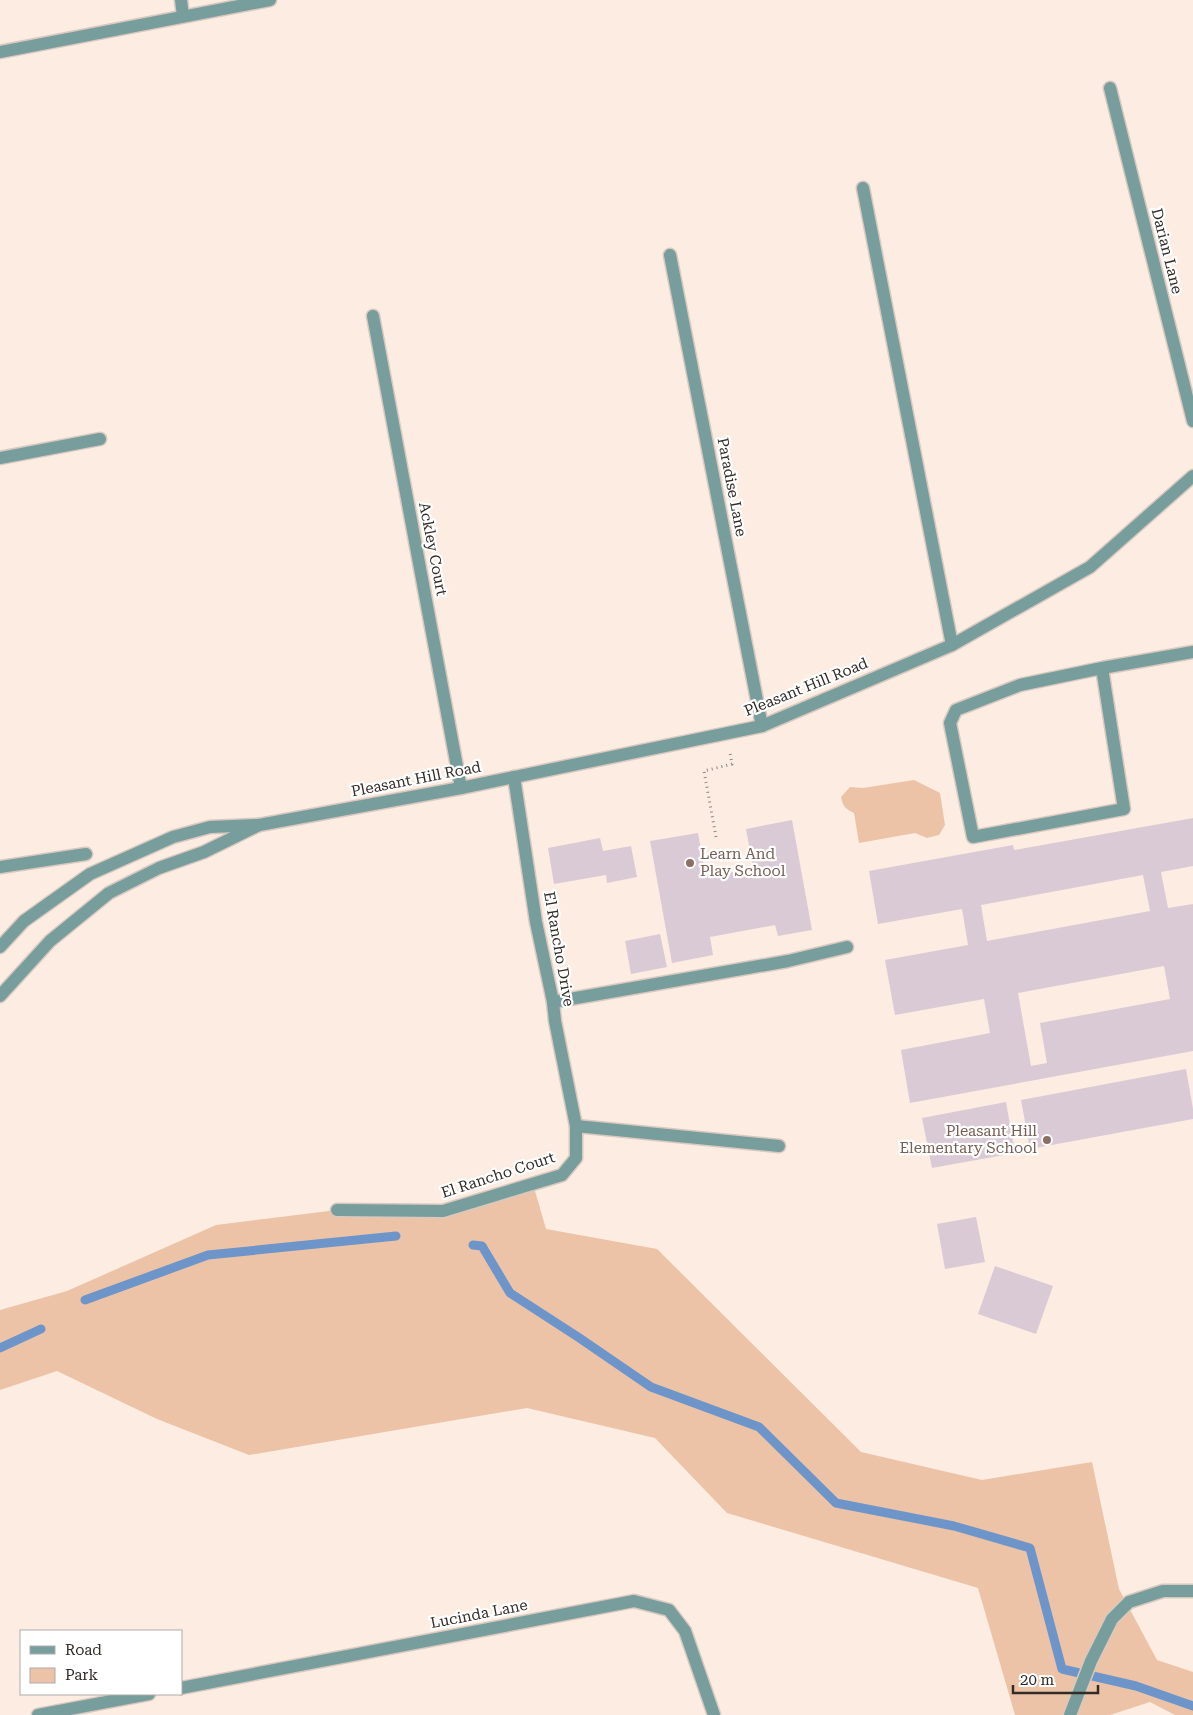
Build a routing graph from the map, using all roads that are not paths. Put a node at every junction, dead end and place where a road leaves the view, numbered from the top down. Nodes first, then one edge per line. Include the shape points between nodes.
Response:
1 (181, 0) edge
2 (270, 0) edge
3 (183, 16) junction
4 (0, 52) edge
5 (1110, 88) dead end
6 (863, 188) dead end
7 (670, 255) dead end
8 (373, 316) dead end
9 (1193, 421) edge
10 (100, 439) dead end
11 (0, 458) edge
12 (1193, 476) edge
13 (952, 645) junction
14 (1193, 652) edge
15 (1102, 668) junction
16 (762, 726) junction
17 (514, 777) junction
18 (461, 788) junction
19 (260, 825) junction
20 (86, 854) dead end
21 (0, 867) edge
22 (0, 947) edge
23 (847, 947) dead end
24 (0, 996) edge
25 (553, 1002) junction
26 (576, 1126) junction
27 (779, 1146) dead end
28 (337, 1210) dead end
29 (1193, 1591) edge
30 (182, 1688) edge
31 (144, 1695) edge
32 (38, 1715) edge
33 (714, 1715) edge
34 (1070, 1715) edge

1 - 3 street
2 - 3 street
3 - 4 street
5 - 9 street, Darian Lane
6 - 13 street
7 - 16 street, Paradise Lane
8 - 18 street, Ackley Court
10 - 11 street
12 - 13 street, Pleasant Hill Road via 1090,567
13 - 16 street, Pleasant Hill Road
14 - 15 street
15 - 15 street via 1020,685 956,710 950,723 972,838 1124,809
16 - 17 street, Pleasant Hill Road
17 - 18 street, Pleasant Hill Road
17 - 25 street, El Rancho Drive via 536,922
18 - 19 street, Pleasant Hill Road
19 - 22 street, Pleasant Hill Road via 210,827 173,837 90,874 24,921
19 - 24 street, Pleasant Hill Road via 109,893 50,941
20 - 21 street
23 - 25 street via 788,961
25 - 26 street, El Rancho Drive
26 - 27 street
26 - 28 street, El Rancho Court via 576,1158 562,1175 443,1211
29 - 34 street via 1163,1591 1129,1602 1112,1619
30 - 33 street, Lucinda Lane via 634,1601 669,1610 685,1631
31 - 32 street

